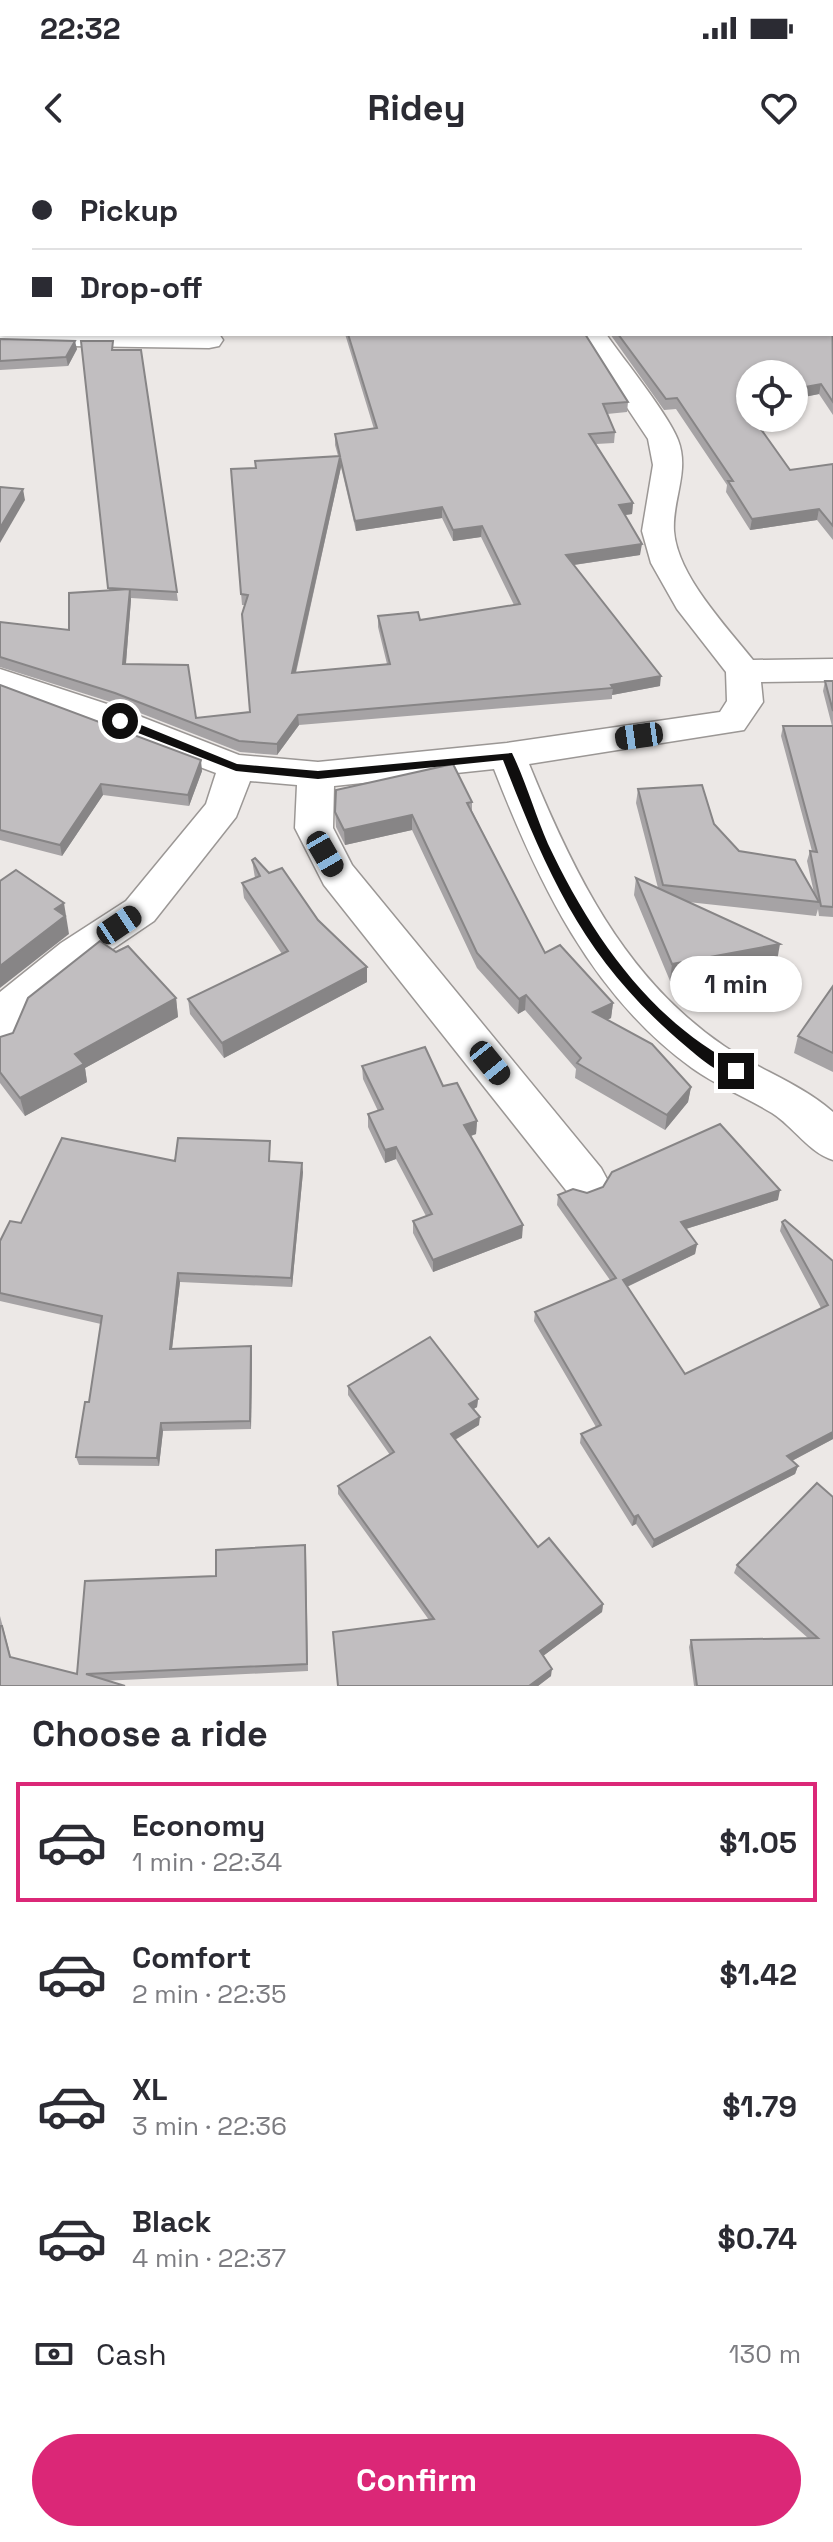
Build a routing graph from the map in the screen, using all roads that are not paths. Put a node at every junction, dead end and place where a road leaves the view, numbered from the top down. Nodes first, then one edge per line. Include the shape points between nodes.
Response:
1 (593, 336) edge
2 (0, 337) edge
3 (209, 340) dead end
4 (833, 670) edge
5 (743, 671) junction
6 (0, 680) edge
7 (507, 755) junction
8 (236, 767) junction
9 (318, 775) junction
10 (0, 1038) edge
11 (833, 1142) edge
12 (585, 1181) dead end

1 - 5 street via 663,439 668,465 658,531 667,563 694,609
2 - 3 street
4 - 5 street
5 - 7 street via 745,702 731,722
6 - 8 street
7 - 9 street
7 - 11 street via 542,843 584,926 616,971 649,1008 710,1058 788,1098
8 - 9 street
8 - 10 street via 223,808 140,911 75,954 13,1005
9 - 12 street via 310,805 313,832 338,875

